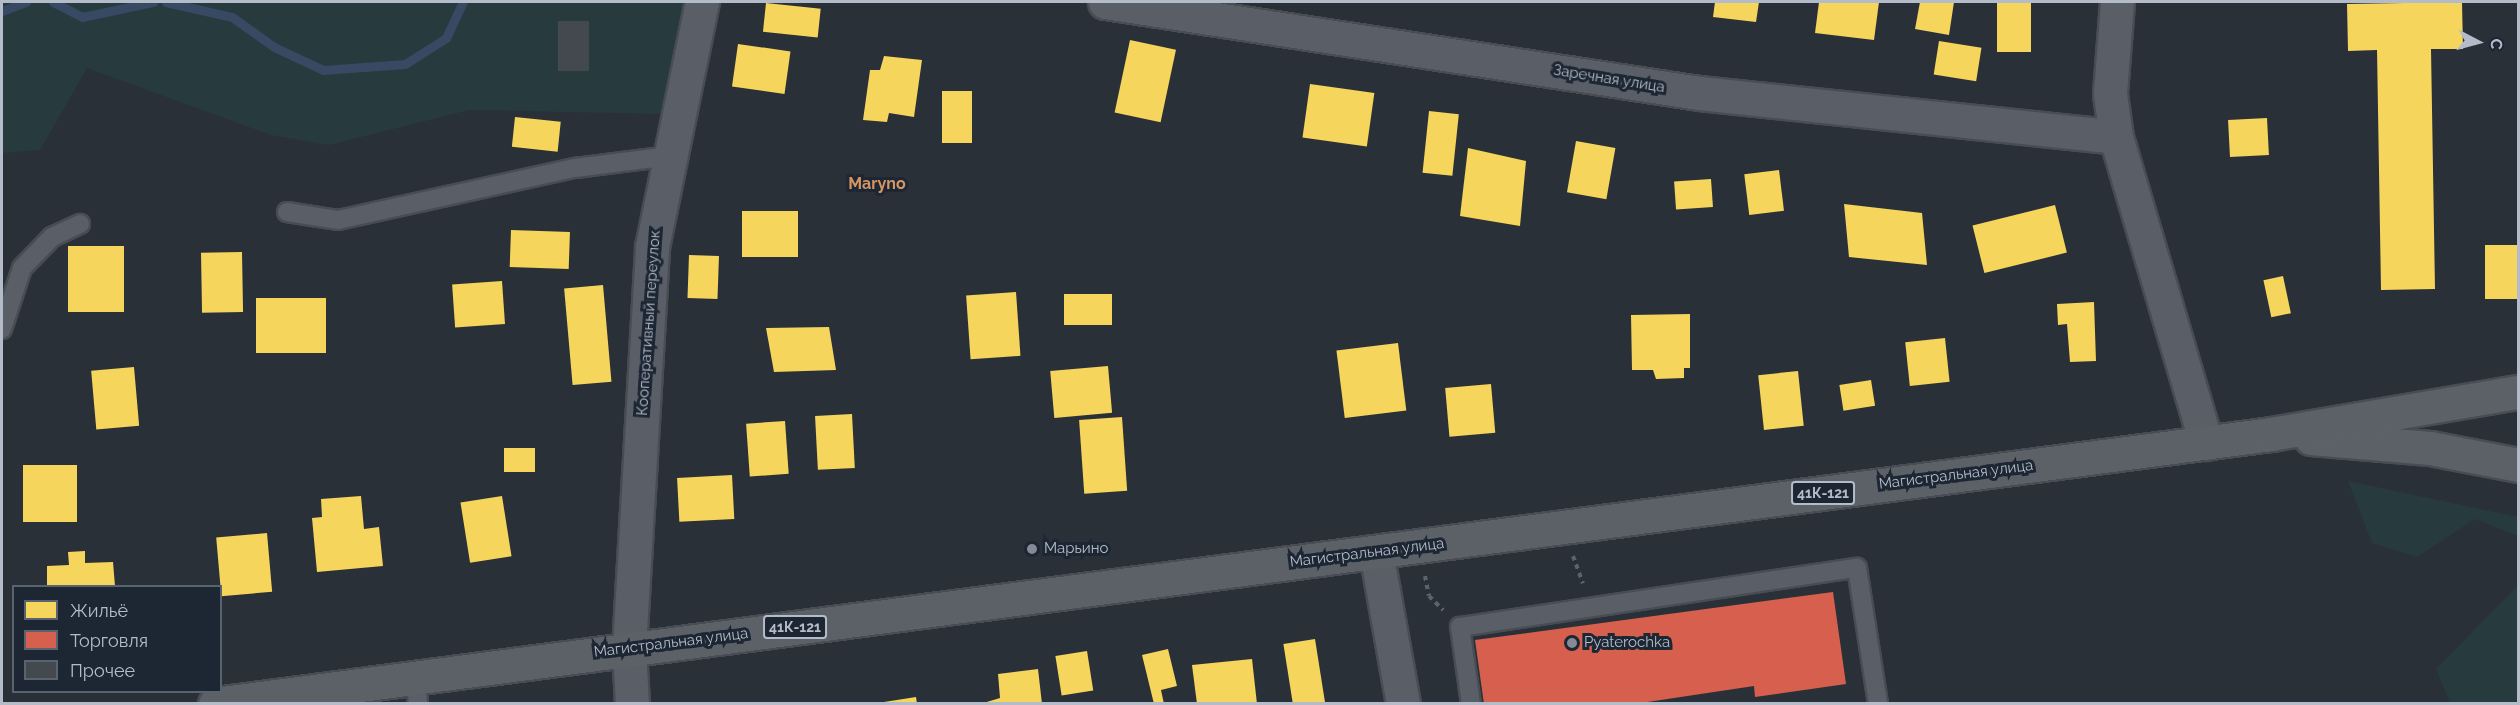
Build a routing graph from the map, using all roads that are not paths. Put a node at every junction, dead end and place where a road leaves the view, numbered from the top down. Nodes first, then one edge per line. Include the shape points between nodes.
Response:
1 (702, 2) edge
2 (1105, 2) edge
3 (2117, 2) edge
4 (2116, 137) junction
5 (670, 156) junction
6 (287, 212) dead end
7 (80, 224) dead end
8 (2, 329) edge
9 (2518, 392) edge
10 (2271, 434) junction
11 (2206, 442) junction
12 (2518, 465) edge
13 (1376, 552) junction
14 (629, 648) junction
15 (417, 690) edge
16 (276, 699) edge
17 (215, 704) edge
18 (632, 704) edge
19 (1403, 704) edge
20 (1471, 704) edge
21 (1878, 704) edge

1 - 5 street, Кооперативный переулок
2 - 4 street, Заречная улица via 1699,93
3 - 4 street via 2110,94
4 - 11 street
5 - 6 lane via 575,168 338,220
5 - 14 street, Кооперативный переулок via 652,247
7 - 8 lane via 52,237 22,268
9 - 10 main road, Магистральная улица
10 - 11 main road, Магистральная улица / 41К-121
10 - 12 main road via 2430,448
11 - 13 main road, Магистральная улица / 41К-121
13 - 14 main road, Магистральная улица / 41К-121
13 - 19 street
14 - 15 main road, Магистральная улица / 41К-121
14 - 18 street, Кооперативный переулок
15 - 16 main road, Магистральная улица / 41К-121
16 - 17 main road, Магистральная улица / 41К-121
20 - 21 lane via 1460,627 1857,568

